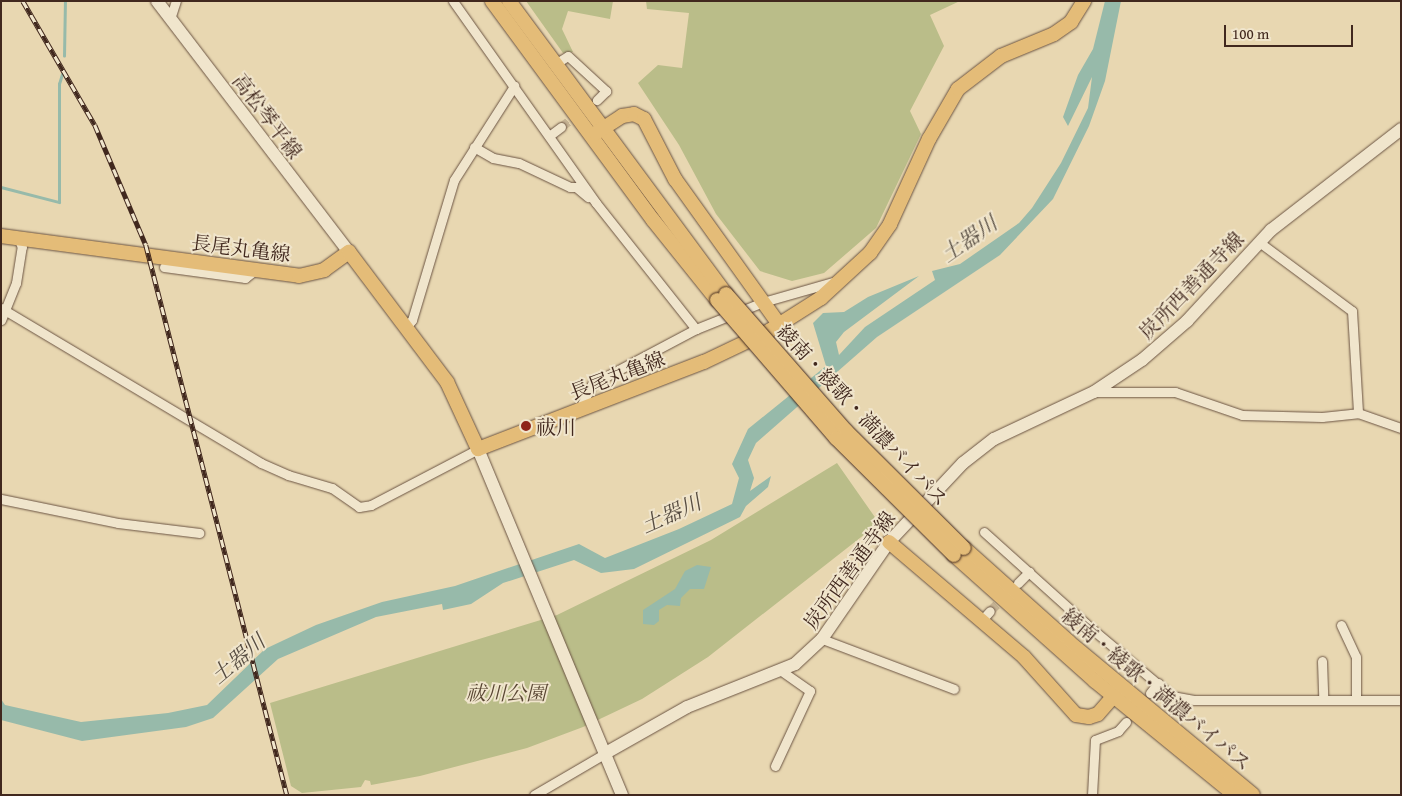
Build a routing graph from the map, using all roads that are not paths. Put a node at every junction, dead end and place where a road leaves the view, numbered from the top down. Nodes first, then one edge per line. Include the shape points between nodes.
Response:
1 (157, 1) edge
2 (176, 1) edge
3 (453, 1) edge
4 (492, 1) edge
5 (509, 1) edge
6 (1084, 1) edge
7 (170, 19) junction
8 (556, 64) junction
9 (514, 86) junction
10 (597, 100) dead end
11 (561, 128) tunnel mouth
12 (603, 128) junction
13 (1401, 129) edge
14 (549, 136) junction
15 (592, 136) junction
16 (474, 147) junction
17 (596, 203) junction
18 (1, 236) edge
19 (18, 238) junction
20 (1259, 242) junction
21 (349, 252) junction
22 (164, 267) dead end
23 (254, 271) junction
24 (841, 280) junction
25 (721, 297) junction
26 (764, 302) junction
27 (4, 309) edge
28 (1, 320) edge
29 (779, 324) junction
30 (407, 326) junction
31 (696, 328) junction
32 (1094, 392) junction
33 (578, 412) junction
34 (1358, 413) junction
35 (1401, 428) edge
36 (480, 455) junction
37 (1, 499) edge
38 (984, 532) dead end
39 (200, 533) dead end
40 (889, 542) junction
41 (959, 552) junction
42 (1029, 572) junction
43 (1018, 583) dead end
44 (1341, 625) dead end
45 (822, 640) junction
46 (1322, 661) dead end
47 (781, 671) junction
48 (1158, 683) junction
49 (1123, 685) junction
50 (954, 689) dead end
51 (1150, 693) dead end
52 (1114, 697) junction
53 (1356, 698) junction
54 (1323, 699) junction
55 (1401, 700) edge
56 (1126, 722) dead end
57 (604, 754) junction
58 (774, 766) dead end
59 (534, 795) edge
60 (622, 795) edge
61 (1092, 795) edge
62 (1235, 795) edge
63 (1253, 795) edge

1 - 7 main road, 高松琴平線
2 - 7 street
3 - 9 street
4 - 15 main road, 綾南・綾歌・満濃バイパス
5 - 8 main road, 綾南・綾歌・満濃バイパス
6 - 24 main road, 長尾丸亀線 via 1071,22 1054,34 1000,56 958,89 929,139 890,224 870,253
7 - 21 main road, 高松琴平線
8 - 10 street via 568,56 606,92
8 - 12 main road, 綾南・綾歌・満濃バイパス
9 - 14 street
9 - 16 street
11 - 14 street
12 - 15 main road
12 - 25 main road, 綾南・綾歌・満濃バイパス
12 - 26 main road via 628,114 644,119 675,179
13 - 20 main road, 炭所西善通寺線
14 - 17 street
15 - 25 main road, 綾南・綾歌・満濃バイパス
16 - 17 street via 493,158 519,163 576,187
16 - 30 street via 447,196 412,320
17 - 31 street
18 - 19 main road, 長尾丸亀線
19 - 23 main road, 長尾丸亀線
19 - 27 street via 21,256
20 - 32 main road, 炭所西善通寺線 via 1187,321 1142,360
20 - 34 street via 1352,311
21 - 23 main road, 長尾丸亀線 via 333,266 316,273 299,276
21 - 30 main road
22 - 23 street via 246,278
24 - 26 street
24 - 29 main road, 長尾丸亀線 via 821,298
25 - 41 main road, 綾南・綾歌・満濃バイパス, bridge
26 - 29 main road
26 - 31 street
27 - 28 street
27 - 36 street via 261,463 332,488 359,507 372,505
29 - 33 main road, 長尾丸亀線 via 704,362
30 - 36 main road via 447,382
31 - 33 street via 592,384
32 - 34 street via 1174,392 1242,416 1322,417
32 - 40 main road, 炭所西善通寺線 via 1016,427 979,449
33 - 36 main road, 長尾丸亀線
34 - 35 street
36 - 57 main road
37 - 39 street via 118,523
38 - 42 street
40 - 45 main road, 炭所西善通寺線
40 - 52 main road via 986,616 1076,715 1089,717 1098,714
41 - 49 main road, 綾南・綾歌・満濃バイパス
41 - 52 main road, 綾南・綾歌・満濃バイパス
42 - 43 street
42 - 48 street
44 - 53 street via 1356,657
45 - 47 main road, 炭所西善通寺線 via 795,664
45 - 50 street
46 - 54 street
47 - 57 main road, 炭所西善通寺線 via 687,707
47 - 58 street via 810,691 800,701
48 - 51 street
48 - 54 street via 1180,699
49 - 52 main road
49 - 63 main road, 綾南・綾歌・満濃バイパス
52 - 62 main road, 綾南・綾歌・満濃バイパス
53 - 54 street
53 - 55 street
56 - 61 street via 1118,731 1095,740
57 - 59 street
57 - 60 main road

